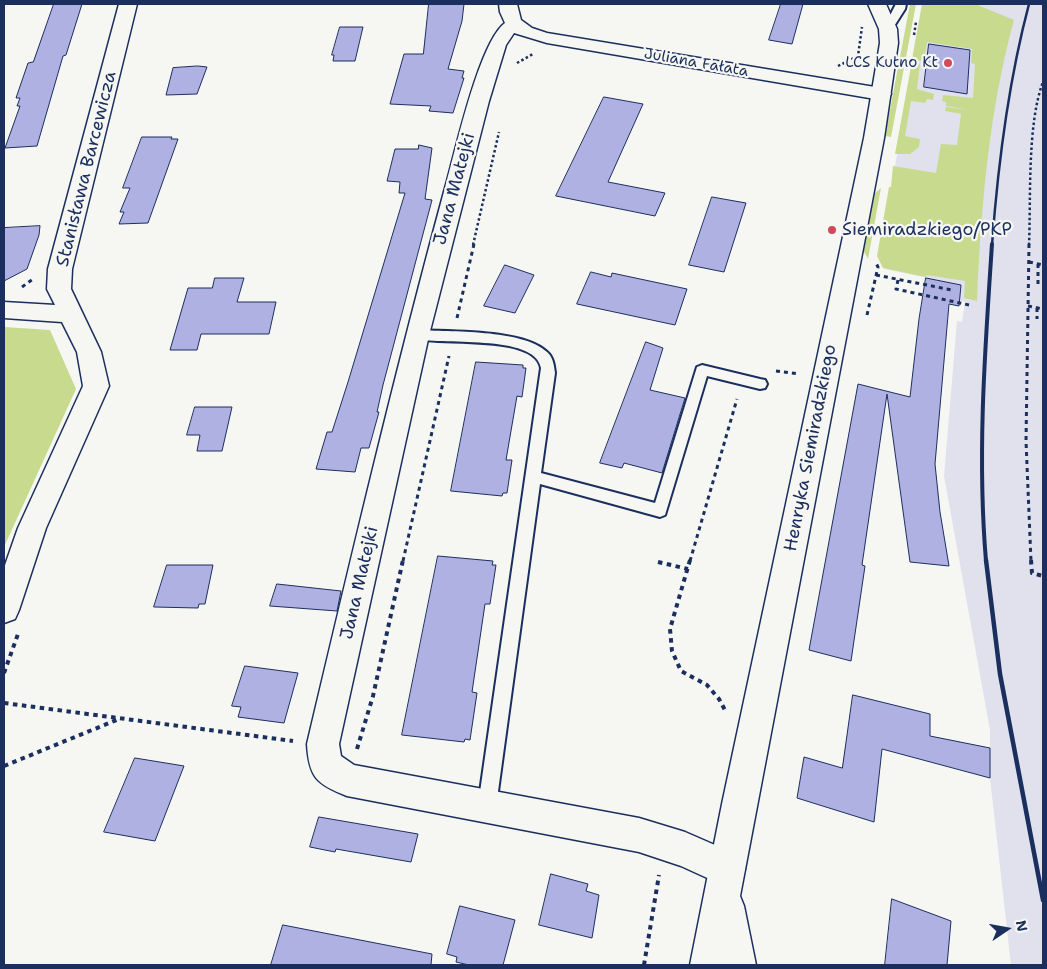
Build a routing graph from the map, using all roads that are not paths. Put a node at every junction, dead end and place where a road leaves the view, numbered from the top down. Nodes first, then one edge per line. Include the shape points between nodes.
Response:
1 (128, 4) edge
2 (877, 4) edge
3 (901, 4) edge
4 (511, 14) edge
5 (888, 29) junction
6 (881, 94) junction
7 (4, 310) edge
8 (72, 314) junction
9 (417, 335) junction
10 (760, 384) dead end
11 (534, 477) junction
12 (4, 610) edge
13 (488, 806) junction
14 (725, 881) junction
15 (708, 965) edge
16 (736, 965) edge

1 - 8 street, Stanisława Barcewicza via 60,269 59,289
2 - 5 street, Henryka Siemiradzkiego
3 - 5 lane
4 - 6 street, Juliana Fałata via 532,34
4 - 9 street, Jana Matejki via 479,101
5 - 6 street, Henryka Siemiradzkiego
6 - 14 street, Henryka Siemiradzkiego
7 - 8 street
8 - 12 street, Stanisława Barcewicza via 89,352 96,386 32,528
9 - 11 lane via 518,342 544,356 548,373
9 - 13 street, Jana Matejki via 323,744 325,765 347,780
10 - 11 lane via 702,370 660,511
11 - 13 lane
13 - 14 street, Jana Matejki via 639,835 685,850
14 - 15 street, Henryka Siemiradzkiego
14 - 16 street, Henryka Siemiradzkiego

